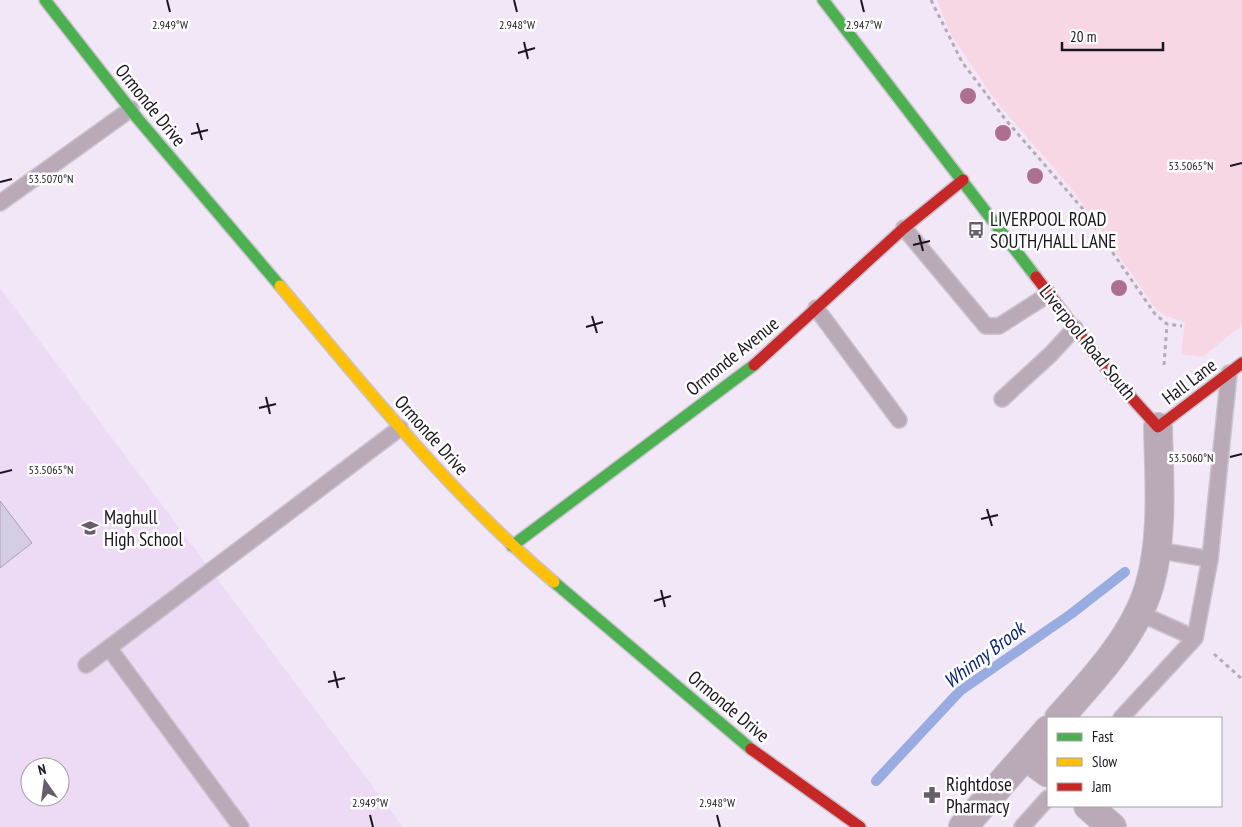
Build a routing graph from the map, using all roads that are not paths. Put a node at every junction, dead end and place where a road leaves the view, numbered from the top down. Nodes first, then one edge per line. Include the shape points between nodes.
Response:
1 (45, 0) edge
2 (823, 0) edge
3 (131, 109) junction
4 (963, 180) junction
5 (0, 204) edge
6 (904, 228) junction
7 (1049, 294) junction
8 (816, 308) junction
9 (1075, 328) junction
10 (1242, 363) edge
11 (1229, 373) junction
12 (1002, 399) dead end
13 (898, 420) dead end
14 (1158, 427) junction
15 (400, 428) junction
16 (512, 546) junction
17 (1156, 550) junction
18 (1210, 559) junction
19 (1138, 613) junction
20 (1195, 638) junction
21 (109, 648) junction
22 (86, 666) dead end
23 (1059, 717) edge
24 (1122, 717) edge
25 (1047, 731) edge
26 (1025, 756) junction
27 (1047, 772) edge
28 (1047, 799) edge
29 (1089, 807) edge
30 (241, 827) edge
31 (860, 827) edge
32 (963, 827) edge
33 (1022, 827) edge
34 (1112, 827) edge

1 - 3 street, Ormonde Drive
2 - 4 street, Liverpool Road South
3 - 5 lane
3 - 15 street, Ormonde Drive
4 - 6 street, Ormonde Avenue
4 - 7 street, Liverpool Road South
6 - 7 lane via 986,326 999,326
6 - 8 street, Ormonde Avenue
7 - 9 street, Liverpool Road South
8 - 13 lane
8 - 16 street, Ormonde Avenue via 757,363
9 - 12 lane
9 - 14 street, Liverpool Road South via 1111,375
10 - 11 street, Hall Lane
11 - 14 street, Hall Lane
11 - 18 lane
14 - 17 street
15 - 16 street, Ormonde Drive
15 - 21 lane
16 - 31 street, Ormonde Drive via 753,750
17 - 18 lane
17 - 19 street via 1149,586
18 - 20 lane
19 - 20 lane
19 - 23 street via 1088,685
20 - 24 lane
21 - 22 lane
21 - 30 lane
25 - 26 street
26 - 27 street
26 - 32 street
28 - 33 lane
29 - 34 street

